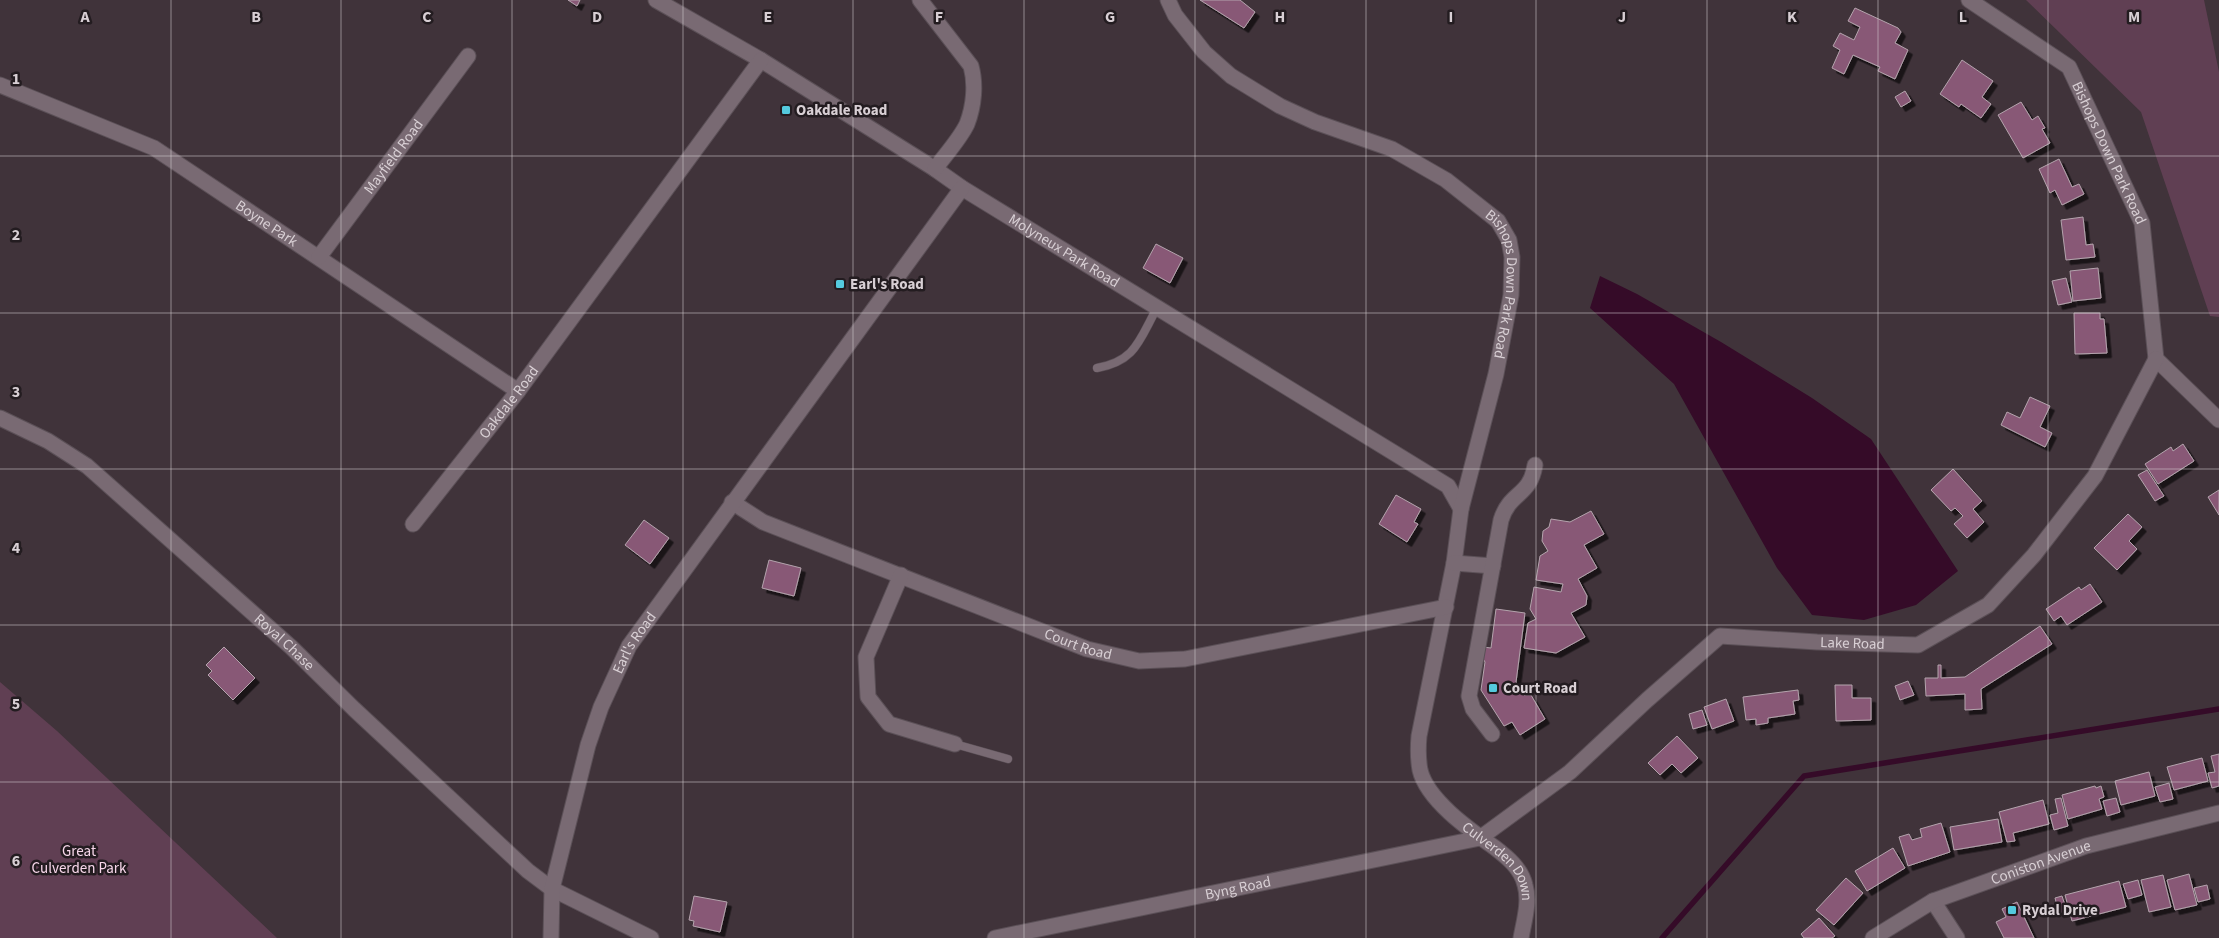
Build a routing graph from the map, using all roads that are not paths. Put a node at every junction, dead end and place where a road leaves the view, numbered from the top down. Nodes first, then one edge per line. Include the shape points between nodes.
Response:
1 (656, 0) edge
2 (920, 0) edge
3 (1168, 0) edge
4 (1969, 0) edge
5 (468, 56) dead end
6 (761, 60) junction
7 (0, 85) edge
8 (935, 169) junction
9 (962, 188) junction
10 (319, 257) junction
11 (1157, 308) junction
12 (2156, 359) junction
13 (1097, 368) dead end
14 (518, 391) junction
15 (0, 418) edge
16 (2219, 420) edge
17 (1535, 466) dead end
18 (732, 502) junction
19 (1461, 509) junction
20 (413, 524) dead end
21 (1454, 563) junction
22 (1493, 566) junction
23 (901, 575) junction
24 (1446, 607) junction
25 (1492, 734) dead end
26 (955, 744) joint
27 (1008, 759) dead end
28 (1436, 799) joint
29 (2219, 813) edge
30 (1480, 838) junction
31 (552, 889) junction
32 (1933, 901) junction
33 (551, 938) edge
34 (651, 938) edge
35 (994, 938) edge
36 (1521, 938) edge
37 (1873, 938) edge
38 (1957, 938) edge

1 - 6 street, Molyneux Park Road
2 - 8 street via 971,66 975,79 967,124
3 - 19 street, Bishops Down Park Road via 1175,15 1204,52 1231,76 1280,106 1392,149 1446,180 1498,221 1509,240 1511,295 1496,374
4 - 12 street, Bishops Down Park Road via 2069,67 2142,223
5 - 10 street, Mayfield Road
6 - 8 street, Molyneux Park Road
6 - 14 street, Oakdale Road
7 - 10 street, Boyne Park via 154,148
8 - 9 street, Molyneux Park Road
9 - 11 street, Molyneux Park Road
9 - 18 street, Earl's Road
10 - 14 street, Boyne Park
11 - 13 lane via 1129,355 1113,365
11 - 19 street, Molyneux Park Road via 1448,486
12 - 16 street
12 - 30 street, Lake Road via 2096,476 2034,555 1988,605 1918,645 1720,636 1570,772
14 - 20 street, Oakdale Road
15 - 31 street, Royal Chase via 48,441 86,466 291,647 490,838
17 - 22 street via 1528,487 1505,507
18 - 23 street, Court Road via 763,522
18 - 31 street, Earl's Road via 629,646 600,707
19 - 21 street, Bishops Down Park Road
21 - 22 street
21 - 24 street, Bishops Down Park Road
22 - 25 street via 1469,696 1473,709
23 - 24 street, Court Road via 1087,649 1139,661 1186,659
23 - 26 street via 866,657 868,697 890,724
24 - 28 street, Bishops Down Park Road via 1419,736 1421,772
26 - 27 lane
28 - 30 street, Culverden Down
29 - 32 street, Coniston Avenue via 2086,846
30 - 35 street, Byng Road
30 - 36 street, Culverden Down via 1510,859 1525,883 1527,906
31 - 33 street, Earl's Road
31 - 34 street
32 - 37 street, Coniston Avenue
32 - 38 street

